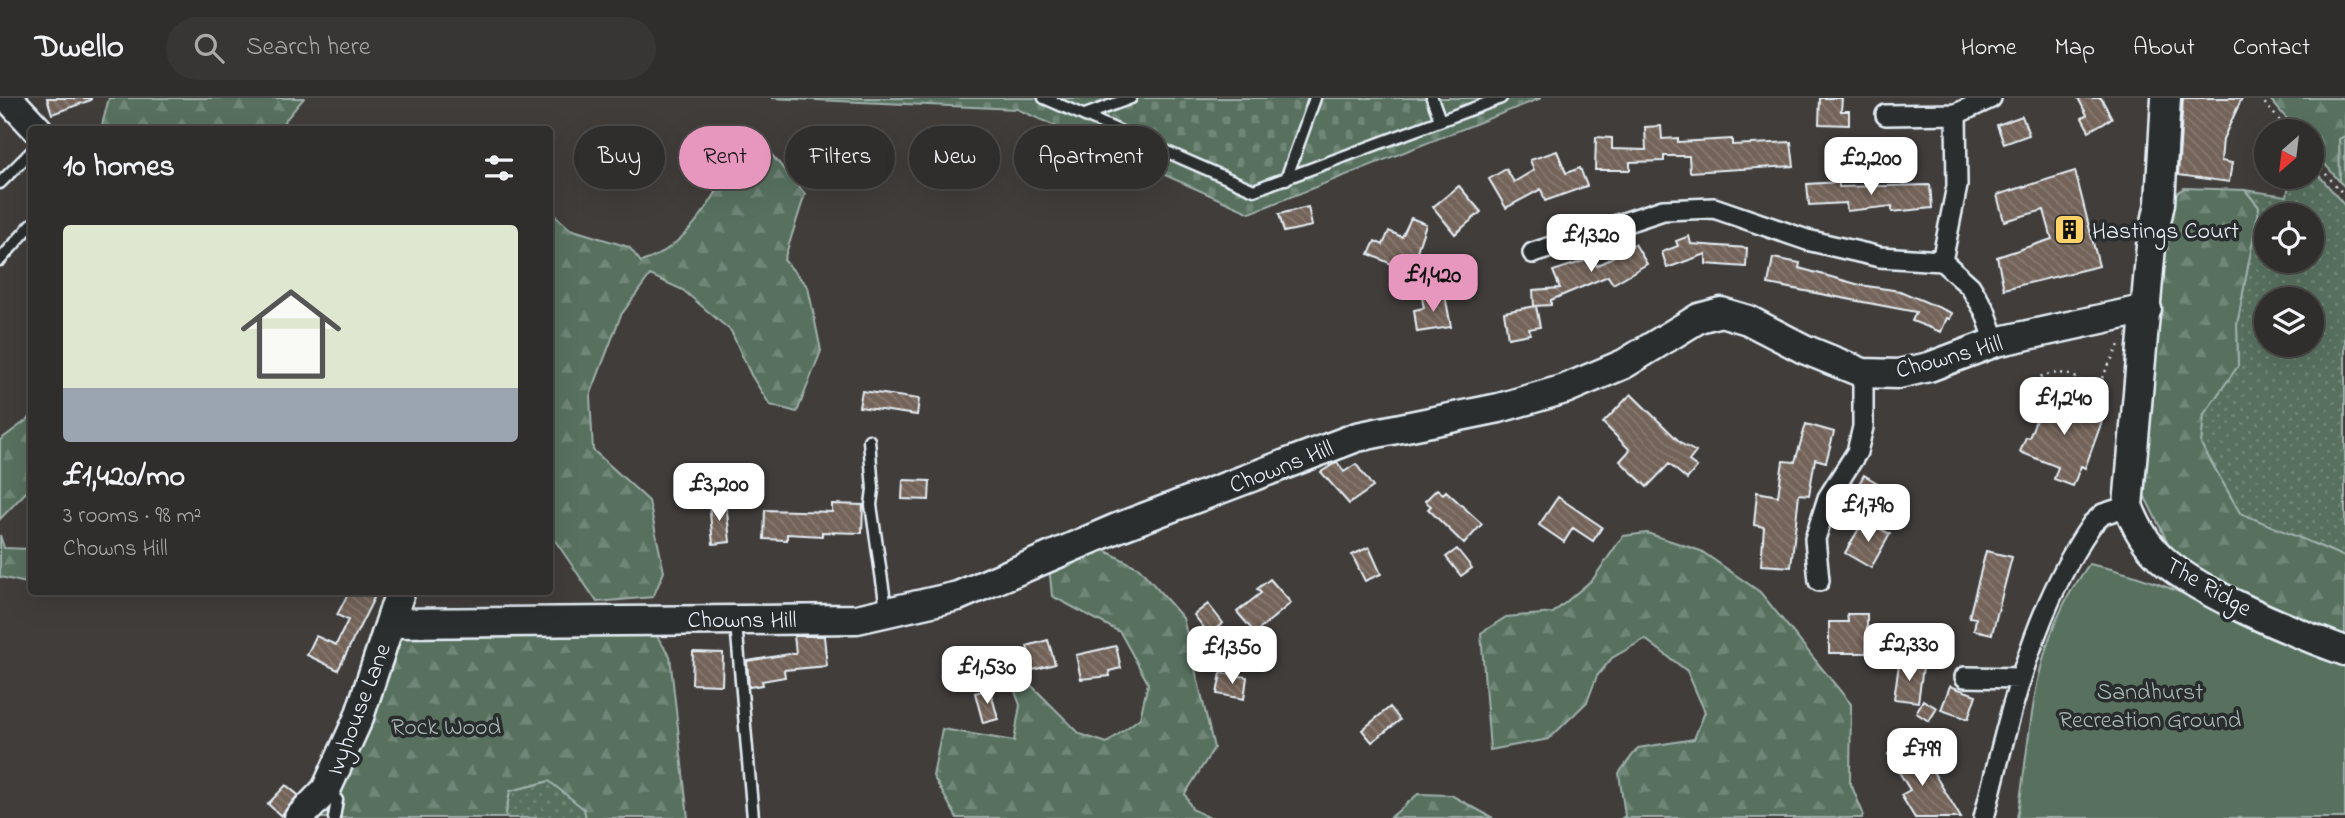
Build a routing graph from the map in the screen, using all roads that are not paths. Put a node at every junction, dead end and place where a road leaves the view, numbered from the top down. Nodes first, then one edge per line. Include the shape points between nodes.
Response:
1 (8, 98) edge
2 (1044, 98) edge
3 (1130, 98) edge
4 (1315, 98) edge
5 (1432, 98) edge
6 (1501, 98) edge
7 (1991, 98) edge
8 (2166, 98) edge
9 (1955, 114) junction
10 (1085, 115) junction
11 (1886, 115) dead end
12 (1440, 121) junction
13 (34, 126) edge
14 (28, 155) edge
15 (1286, 179) junction
16 (0, 183) edge
17 (28, 228) edge
18 (1533, 253) dead end
19 (0, 260) edge
20 (1941, 261) junction
21 (2146, 316) junction
22 (1996, 342) junction
23 (1863, 373) junction
24 (869, 440) dead end
25 (2127, 506) junction
26 (1819, 581) dead end
27 (399, 595) edge
28 (886, 612) junction
29 (736, 619) junction
30 (391, 622) junction
31 (2345, 651) edge
32 (1965, 677) dead end
33 (2021, 678) junction
34 (326, 790) junction
35 (299, 818) edge
36 (334, 818) edge
37 (753, 818) edge
38 (1984, 818) edge

1 - 13 street
2 - 10 lane
3 - 10 lane
4 - 15 lane
5 - 12 lane
6 - 12 lane
7 - 9 street
8 - 21 street via 2160,203 2151,246
9 - 11 street
9 - 20 street via 1957,186
10 - 15 lane via 1254,190
12 - 15 lane
14 - 16 lane
17 - 19 lane
18 - 20 street via 1663,210 1714,208 1808,240 1868,254
20 - 22 street via 1970,286
21 - 22 street, Chowns Hill
21 - 25 street
22 - 23 street, Chowns Hill via 1929,367 1898,374
23 - 26 street via 1863,426 1857,452 1828,498 1815,539
23 - 28 street, Chowns Hill via 1721,312 1699,318 1625,364 1565,389 1499,408 1357,437 1117,528 958,596
24 - 28 lane via 871,505
25 - 31 street, The Ridge via 2156,555 2185,576 2238,605
25 - 33 street via 2103,514 2079,543 2049,603
27 - 30 street, Ivyhouse Lane
28 - 29 street, Chowns Hill via 857,619
29 - 30 street, Chowns Hill
29 - 37 lane
30 - 34 street, Ivyhouse Lane via 359,717
32 - 33 street
33 - 38 street
34 - 35 street, Ivyhouse Lane
34 - 36 lane via 337,800

